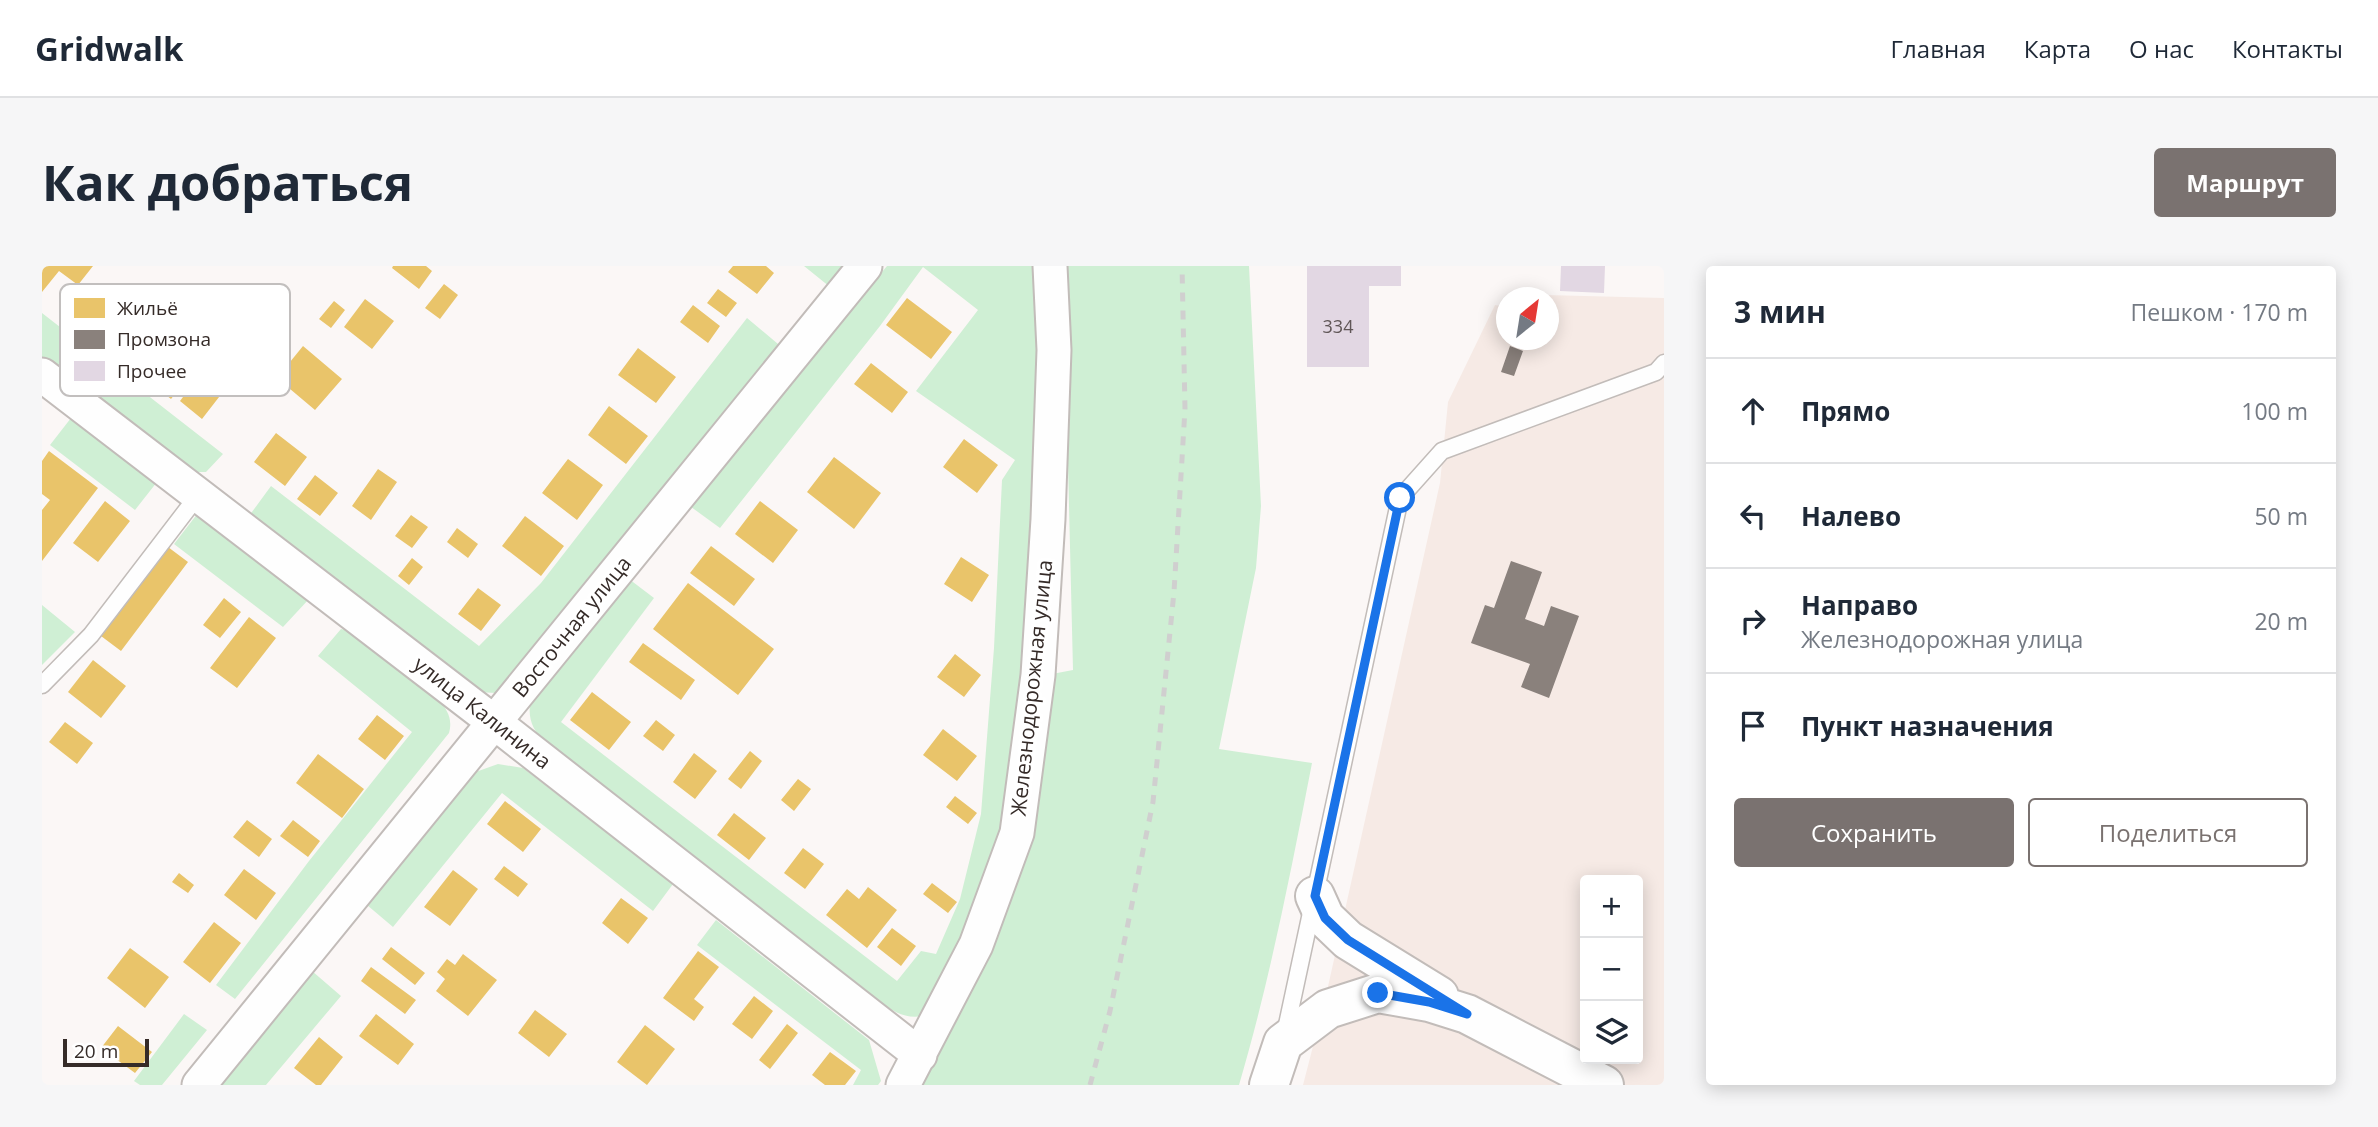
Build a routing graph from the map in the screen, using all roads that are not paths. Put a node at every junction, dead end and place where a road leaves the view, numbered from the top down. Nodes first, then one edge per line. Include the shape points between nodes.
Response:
1 (865, 266) edge
2 (1050, 266) edge
3 (1664, 363) edge
4 (42, 375) edge
5 (60, 389) edge
6 (70, 396) edge
7 (199, 494) junction
8 (42, 685) edge
9 (494, 722) junction
10 (1315, 896) junction
11 (1467, 1014) junction
12 (1283, 1043) junction
13 (920, 1055) junction
14 (199, 1085) edge
15 (903, 1085) edge
16 (1269, 1085) edge
17 (1604, 1085) edge

1 - 9 street, Восточная улица
2 - 13 street, Железнодорожная улица via 1054,350 1048,519 1038,676 1017,833 976,945
3 - 10 lane via 1656,372 1442,451 1400,498
4 - 5 street, улица Калинина
6 - 7 street, улица Калинина
7 - 8 lane via 91,635
7 - 9 street, улица Калинина
9 - 13 street, улица Калинина
9 - 14 street, Восточная улица
10 - 11 main road via 1325,918 1348,940
10 - 12 lane
11 - 12 main road via 1378,993 1328,1009
11 - 17 main road
12 - 16 main road
13 - 15 street, Железнодорожная улица

